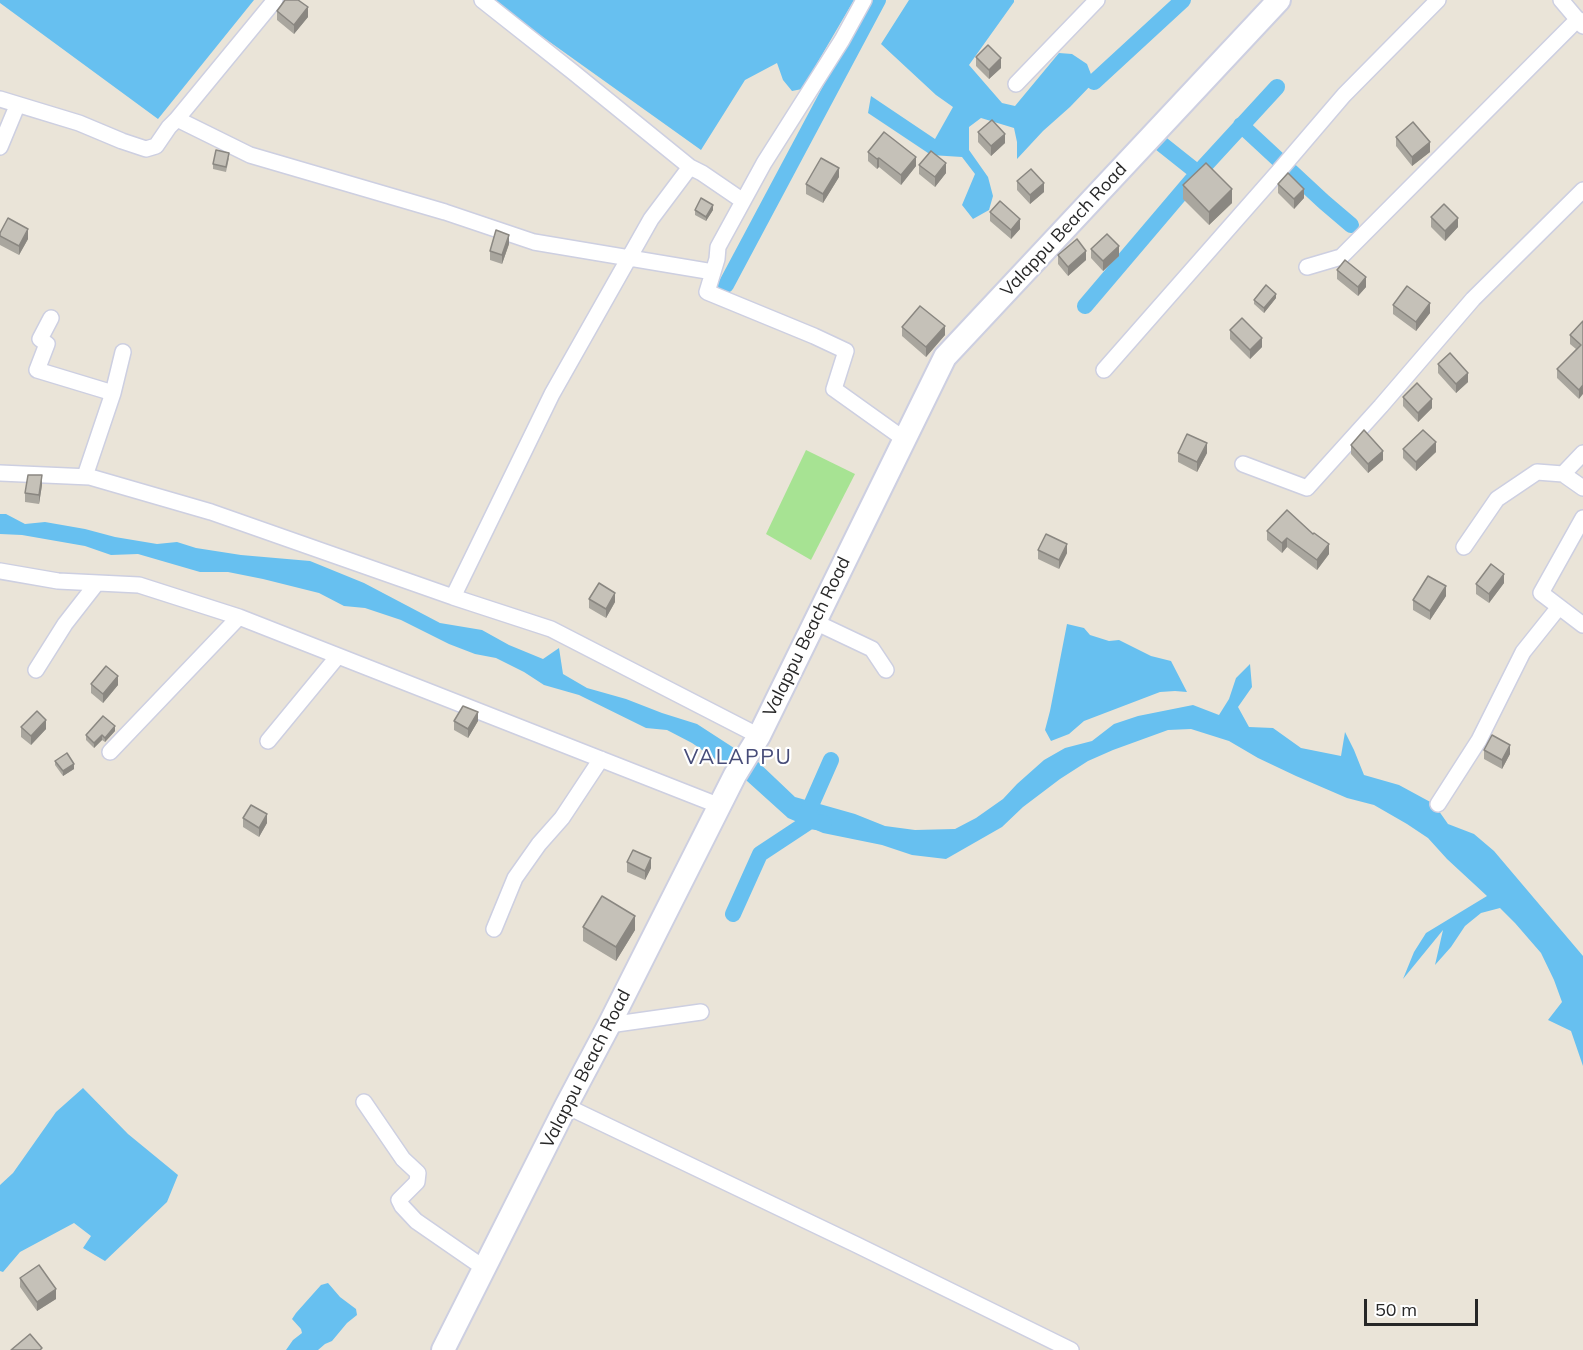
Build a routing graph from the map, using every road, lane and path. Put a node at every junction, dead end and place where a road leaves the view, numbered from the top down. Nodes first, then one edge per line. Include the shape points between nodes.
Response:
1 (275, 0) edge
2 (482, 0) edge
3 (864, 0) edge
4 (1097, 0) edge
5 (1279, 0) edge
6 (1438, 0) edge
7 (1561, 0) edge
8 (1580, 22) edge
9 (1016, 84) dead end
10 (0, 99) edge
11 (17, 106) junction
12 (177, 119) junction
13 (0, 147) edge
14 (690, 167) junction
15 (1583, 190) edge
16 (743, 201) junction
17 (628, 258) junction
18 (1307, 267) dead end
19 (713, 272) junction
20 (51, 318) dead end
21 (123, 352) dead end
22 (1104, 370) dead end
23 (113, 393) junction
24 (904, 439) junction
25 (1583, 453) edge
26 (1243, 464) dead end
27 (0, 473) edge
28 (1563, 474) junction
29 (85, 476) junction
30 (1583, 488) edge
31 (1583, 518) edge
32 (1464, 547) dead end
33 (0, 571) edge
34 (97, 583) junction
35 (453, 597) junction
36 (1559, 607) junction
37 (238, 617) junction
38 (815, 622) junction
39 (1583, 625) edge
40 (338, 656) junction
41 (36, 670) dead end
42 (886, 670) dead end
43 (268, 741) dead end
44 (753, 744) junction
45 (111, 752) dead end
46 (601, 759) junction
47 (1438, 804) dead end
48 (720, 806) junction
49 (494, 929) dead end
50 (701, 1012) dead end
51 (609, 1025) junction
52 (364, 1102) dead end
53 (566, 1106) junction
54 (484, 1268) junction
55 (443, 1350) edge
56 (1071, 1350) edge

1 - 12 street
2 - 14 street
3 - 16 street
4 - 9 street
5 - 24 main road, Valappu Beach Road via 945,357
6 - 22 street via 1344,94
7 - 8 street
8 - 18 street via 1341,257
10 - 11 street
11 - 12 street via 79,123 146,149 156,146
11 - 13 street
12 - 17 street via 250,155 534,242
14 - 16 street
14 - 17 street
15 - 26 street via 1473,299 1307,488
16 - 19 street via 718,247
17 - 19 street
17 - 35 street via 552,394
19 - 24 street via 707,292 846,351 834,389
20 - 23 street via 40,339 47,344 37,370
21 - 23 street
23 - 29 street
24 - 38 main road, Valappu Beach Road
25 - 28 street
27 - 29 street
28 - 30 street
28 - 32 street via 1537,472 1497,499
29 - 35 street via 211,512
31 - 36 street via 1541,592
33 - 34 street
34 - 37 street via 139,585
34 - 41 street via 64,624
35 - 44 street via 551,629
36 - 39 street
36 - 47 street via 1523,652 1479,740
37 - 40 street
37 - 45 street
38 - 42 street via 872,649
38 - 44 main road, Valappu Beach Road
40 - 43 street
40 - 46 street
44 - 48 main road, Valappu Beach Road
46 - 48 street
46 - 49 street via 515,878
48 - 51 main road, Valappu Beach Road
50 - 51 street
51 - 53 main road, Valappu Beach Road
52 - 54 street via 403,1160 417,1173 417,1182 399,1200 402,1206 416,1221
53 - 54 main road, Valappu Beach Road
53 - 56 street
54 - 55 main road, Valappu Beach Road

